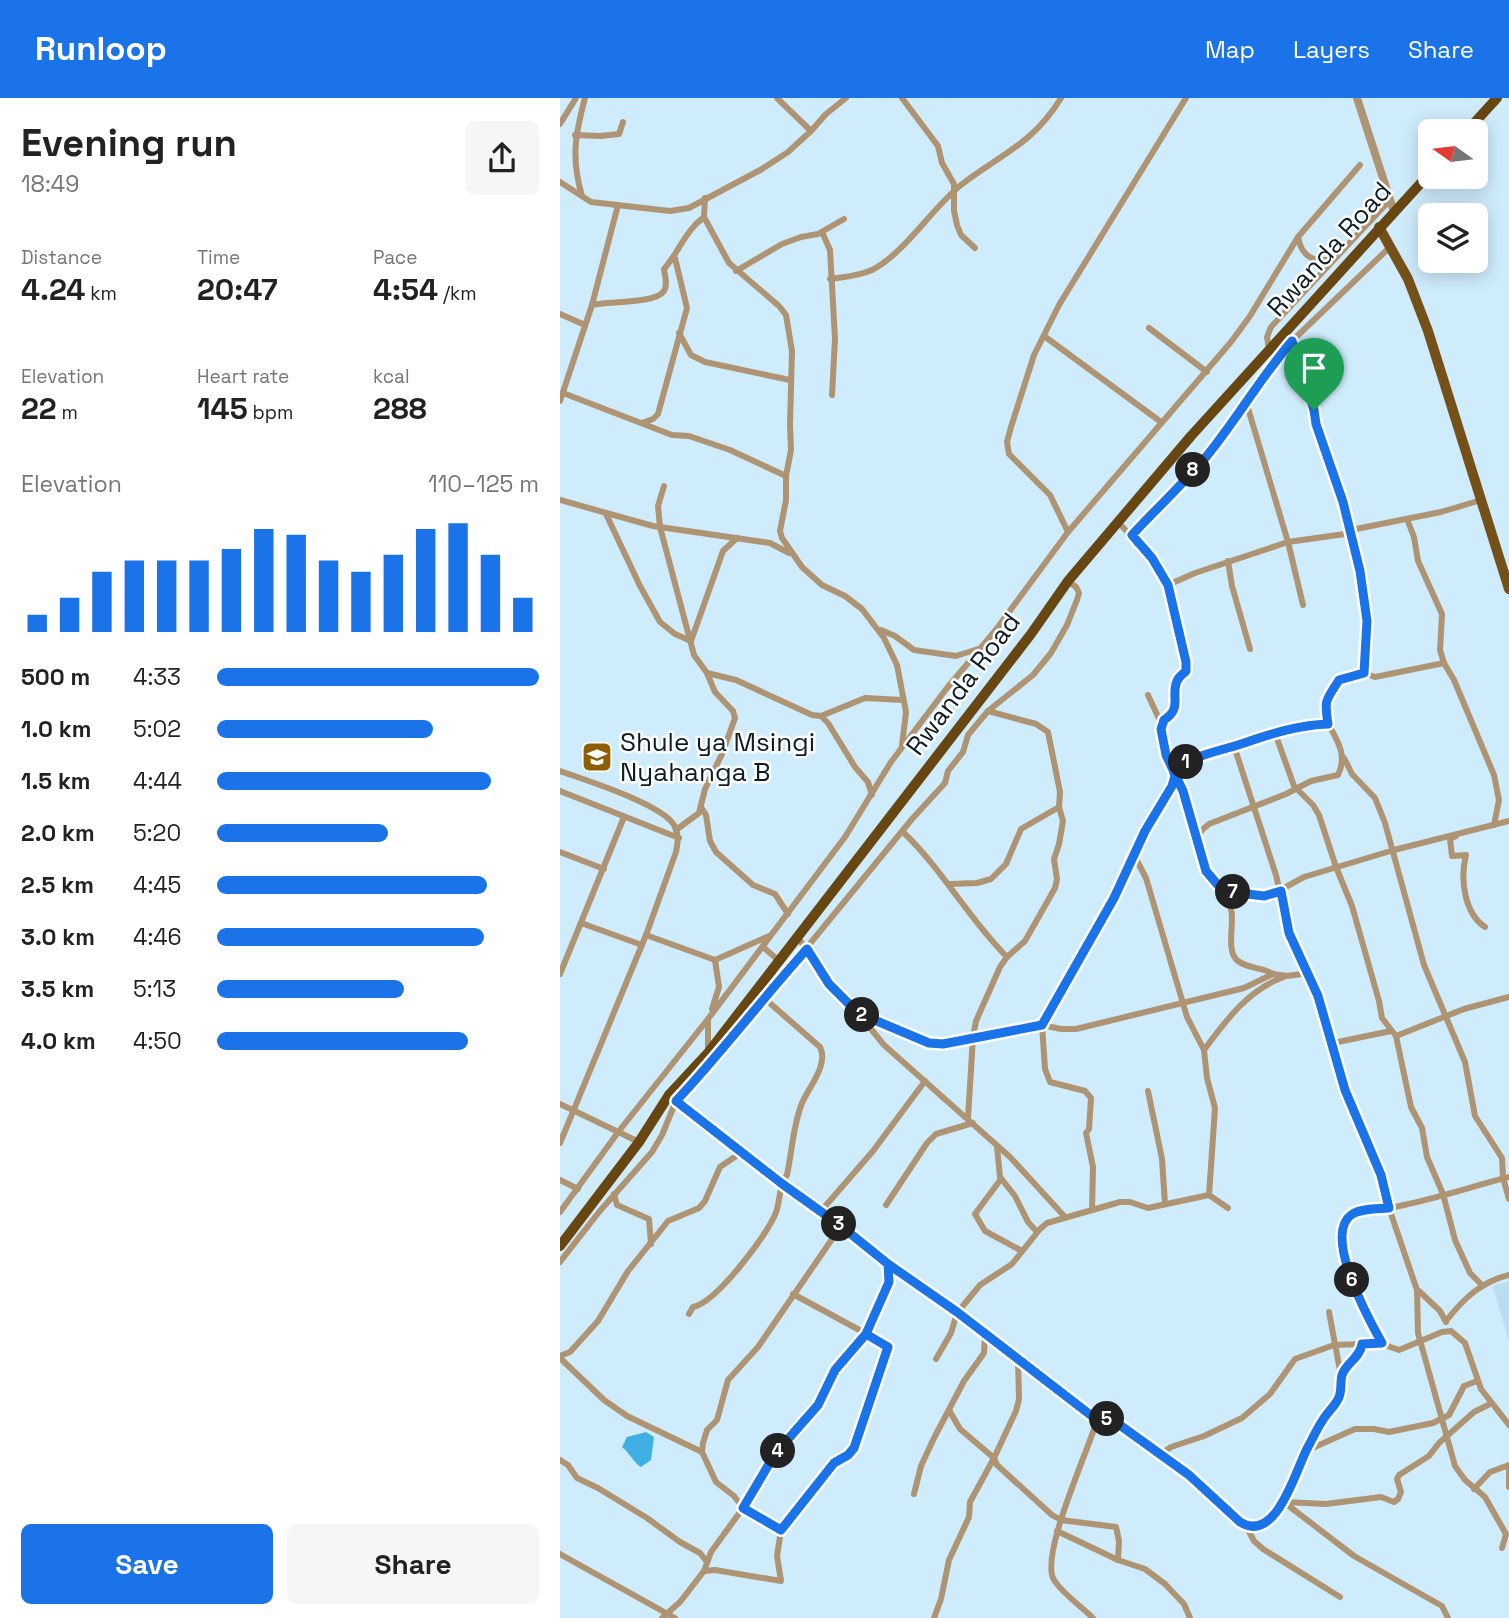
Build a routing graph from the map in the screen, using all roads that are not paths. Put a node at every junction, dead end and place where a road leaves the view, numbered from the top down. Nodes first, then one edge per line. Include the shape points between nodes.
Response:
1 (576, 98) edge
2 (585, 98) edge
3 (777, 98) edge
4 (846, 98) edge
5 (902, 98) edge
6 (1061, 98) edge
7 (1186, 98) edge
8 (1357, 98) edge
9 (1497, 98) edge
10 (1478, 119) edge
11 (623, 122) dead end
12 (560, 124) edge
13 (811, 131) junction
14 (576, 135) junction
15 (1360, 165) dead end
16 (560, 182) edge
17 (1418, 186) edge
18 (955, 191) junction
19 (582, 196) junction
20 (705, 198) junction
21 (1389, 201) junction
22 (618, 205) junction
23 (1394, 212) junction
24 (704, 217) junction
25 (844, 219) dead end
26 (1379, 227) junction
27 (822, 232) junction
28 (1298, 237) junction
29 (1391, 246) junction
30 (975, 248) dead end
31 (675, 258) junction
32 (1334, 258) junction
33 (736, 271) junction
34 (830, 279) junction
35 (593, 305) junction
36 (560, 314) edge
37 (585, 325) junction
38 (1149, 328) dead end
39 (679, 333) junction
40 (1044, 337) junction
41 (1292, 341) junction
42 (1269, 349) junction
43 (1207, 372) junction
44 (790, 380) junction
45 (563, 393) junction
46 (832, 395) dead end
47 (560, 401) edge
48 (1247, 405) junction
49 (1161, 422) junction
50 (642, 424) junction
51 (786, 476) junction
52 (664, 486) dead end
53 (560, 500) edge
54 (1481, 500) junction
55 (606, 514) junction
56 (1407, 519) junction
57 (1117, 521) junction
58 (660, 527) junction
59 (1351, 531) junction
60 (1068, 532) junction
61 (1132, 535) junction
62 (737, 538) junction
63 (1288, 542) junction
64 (791, 554) junction
65 (1228, 561) junction
66 (1068, 581) junction
67 (1168, 585) junction
68 (1509, 589) edge
69 (1303, 605) dead end
70 (879, 629) junction
71 (691, 641) junction
72 (980, 648) junction
73 (1250, 649) dead end
74 (1444, 663) junction
75 (707, 673) junction
76 (1364, 673) junction
77 (1148, 695) dead end
78 (903, 700) junction
79 (988, 711) junction
80 (821, 716) junction
81 (1161, 723) junction
82 (1328, 724) junction
83 (1275, 733) junction
84 (1234, 746) junction
85 (902, 747) junction
86 (1343, 758) junction
87 (560, 771) edge
88 (1174, 773) junction
89 (1296, 789) junction
90 (560, 791) edge
91 (872, 795) junction
92 (1253, 806) junction
93 (701, 807) junction
94 (1059, 807) junction
95 (624, 817) junction
96 (1509, 821) edge
97 (1494, 825) junction
98 (676, 830) junction
99 (903, 832) junction
100 (1464, 832) junction
101 (679, 838) junction
102 (1197, 840) junction
103 (1394, 850) junction
104 (560, 852) edge
105 (1134, 855) junction
106 (1336, 867) junction
107 (604, 869) junction
108 (950, 884) junction
109 (1223, 891) junction
110 (1281, 891) junction
111 (788, 914) junction
112 (581, 923) junction
113 (1486, 927) dead end
114 (774, 933) junction
115 (646, 935) junction
116 (797, 936) junction
117 (642, 945) junction
118 (763, 947) junction
119 (807, 949) junction
120 (1007, 957) junction
121 (715, 960) junction
122 (778, 960) junction
123 (1309, 973) junction
124 (560, 974) edge
125 (1273, 974) junction
126 (1287, 976) junction
127 (1509, 997) edge
128 (764, 998) junction
129 (1183, 1004) junction
130 (858, 1013) junction
131 (1446, 1016) junction
132 (708, 1019) junction
133 (1042, 1025) junction
134 (1393, 1034) junction
135 (973, 1037) junction
136 (1333, 1043) junction
137 (1204, 1050) junction
138 (708, 1053) junction
139 (925, 1081) junction
140 (1148, 1091) dead end
141 (672, 1098) junction
142 (560, 1104) edge
143 (573, 1110) junction
144 (971, 1120) junction
145 (619, 1131) junction
146 (639, 1142) junction
147 (560, 1143) edge
148 (997, 1147) junction
149 (742, 1152) junction
150 (1506, 1177) edge
151 (1001, 1179) junction
152 (560, 1180) edge
153 (781, 1183) junction
154 (578, 1189) junction
155 (614, 1194) junction
156 (1443, 1194) junction
157 (1209, 1195) junction
158 (1509, 1199) edge
159 (1165, 1204) junction
160 (886, 1205) dead end
161 (1228, 1208) dead end
162 (1389, 1208) junction
163 (1092, 1210) junction
164 (821, 1211) junction
165 (560, 1212) edge
166 (1065, 1217) junction
167 (841, 1226) junction
168 (1037, 1232) junction
169 (651, 1244) junction
170 (560, 1246) edge
171 (1022, 1251) junction
172 (560, 1262) edge
173 (888, 1264) junction
174 (1509, 1275) edge
175 (1483, 1286) junction
176 (1417, 1290) junction
177 (793, 1294) junction
178 (957, 1312) junction
179 (1329, 1312) dead end
180 (689, 1314) dead end
181 (1446, 1321) junction
182 (1448, 1330) junction
183 (866, 1334) junction
184 (985, 1335) junction
185 (1422, 1341) junction
186 (1382, 1343) junction
187 (1362, 1344) junction
188 (1335, 1345) junction
189 (936, 1359) dead end
190 (1018, 1359) junction
191 (561, 1361) edge
192 (1341, 1376) junction
193 (1478, 1381) junction
194 (1492, 1403) junction
195 (949, 1410) junction
196 (1441, 1418) junction
197 (1097, 1420) junction
198 (1509, 1425) edge
199 (1447, 1436) junction
200 (1306, 1450) junction
201 (702, 1452) junction
202 (1161, 1454) junction
203 (994, 1458) junction
204 (560, 1460) edge
205 (1509, 1467) edge
206 (1509, 1487) edge
207 (1475, 1489) junction
208 (914, 1494) dead end
209 (1284, 1502) junction
210 (743, 1508) junction
211 (1061, 1520) junction
212 (1245, 1525) junction
213 (781, 1530) junction
214 (1057, 1531) junction
215 (1502, 1548) dead end
216 (560, 1554) edge
217 (1118, 1560) junction
218 (708, 1562) junction
219 (704, 1571) junction
220 (1340, 1597) dead end
221 (664, 1616) edge
222 (675, 1618) edge
223 (934, 1618) edge
224 (1093, 1618) edge
225 (1190, 1618) edge
226 (1448, 1618) edge

1 - 12 street
2 - 14 street
3 - 13 street
4 - 13 street
5 - 18 street via 934,140
6 - 18 street via 1023,144
7 - 40 street
8 - 21 street
9 - 10 highway
11 - 14 street via 619,134
13 - 20 street via 762,169
14 - 19 street via 575,173
15 - 28 street
16 - 19 street
17 - 23 highway, Rwanda Road
18 - 30 street via 957,225
18 - 34 street via 880,265
19 - 22 street via 591,202
20 - 22 street via 678,211
20 - 24 street
21 - 23 street
21 - 32 street
22 - 35 street
23 - 26 highway, Rwanda Road
24 - 31 street via 681,241
24 - 33 street
25 - 27 street
26 - 29 main road
26 - 42 highway, Rwanda Road
27 - 33 street via 782,244
27 - 34 street via 829,245
28 - 32 street via 1308,257 1318,261
28 - 43 street via 1250,316
29 - 41 street
29 - 54 main road via 1428,331
31 - 35 street via 664,269 666,285 658,296
31 - 39 street via 687,305
32 - 42 street via 1271,327
33 - 44 street via 786,315 792,351
34 - 46 street via 835,339
35 - 37 street
36 - 37 street
37 - 45 street
38 - 43 street
39 - 44 street via 691,355 705,362
39 - 50 street via 658,414
40 - 49 street
40 - 60 street via 1024,383 1007,442 1009,454 1050,495
41 - 48 street via 1266,371
41 - 59 street
42 - 57 highway, Rwanda Road
43 - 49 street
44 - 51 street via 791,450
45 - 47 street
45 - 50 street
48 - 61 street via 1204,459
48 - 63 street
49 - 60 street
50 - 51 street via 730,450
51 - 64 street via 780,531
52 - 58 street via 658,506
53 - 55 street
54 - 56 street
54 - 68 main road
55 - 58 street
55 - 71 street via 660,622
56 - 59 street
56 - 74 street via 1418,561 1442,614
57 - 61 street
57 - 66 highway, Rwanda Road
58 - 62 street
58 - 71 street
59 - 63 street
59 - 76 street via 1367,621
60 - 72 street
61 - 67 street
62 - 64 street via 769,543
62 - 71 street via 723,551
63 - 65 street
63 - 69 street
64 - 70 street via 822,585 862,609
65 - 67 street
65 - 73 street
66 - 79 street via 1079,593 1051,653 1033,675
66 - 116 highway, Rwanda Road
67 - 81 street via 1187,667 1178,680 1173,714
70 - 72 street via 914,650 956,656
70 - 78 street via 894,657
71 - 75 street via 694,655
72 - 85 street
74 - 76 street via 1375,677
74 - 97 street via 1494,775 1499,800
75 - 80 street via 736,680
75 - 93 street via 735,718
76 - 82 street via 1339,680 1327,695
77 - 81 street
78 - 80 street via 865,698
78 - 85 street
79 - 94 street via 1036,724 1048,732
79 - 99 street via 968,735 945,783
80 - 91 street via 868,782
81 - 88 street via 1164,750
82 - 83 street
82 - 86 street
83 - 84 street
83 - 89 street
84 - 88 street via 1189,760
84 - 92 street
85 - 91 street
86 - 89 street via 1338,775
86 - 103 street via 1376,800
87 - 98 street via 650,807
88 - 102 street
88 - 105 street via 1172,786
89 - 92 street
89 - 106 street via 1319,815
90 - 95 street
91 - 111 street
92 - 102 street via 1209,824
92 - 110 street
93 - 98 street
93 - 111 street via 716,852 753,885 775,894
94 - 108 street via 1021,829 1006,864 991,879
94 - 120 street via 1063,825 1054,859 1055,888 1025,941
95 - 101 street
95 - 107 street
96 - 97 street
97 - 100 street
98 - 101 street
99 - 108 street
99 - 119 street
100 - 103 street
100 - 113 street via 1450,839 1452,856 1466,855 1463,869 1469,909
101 - 115 street
102 - 109 street via 1206,871
103 - 106 street
103 - 131 street via 1406,908
104 - 107 street
105 - 129 street via 1146,878
105 - 133 street
106 - 110 street via 1304,877
106 - 134 street via 1352,906 1382,1018
107 - 112 street
108 - 120 street
109 - 110 street via 1264,896
109 - 125 street via 1232,912 1235,957
110 - 123 street via 1289,933
111 - 114 street
112 - 117 street
112 - 124 street
114 - 118 street
114 - 121 street
115 - 117 street
115 - 121 street
116 - 119 street
116 - 122 highway, Rwanda Road
117 - 143 street
118 - 122 street
118 - 132 street
119 - 128 street
119 - 130 street via 829,984
120 - 135 street
121 - 132 street via 719,987
122 - 138 highway, Rwanda Road
123 - 126 street
123 - 136 street
125 - 126 street
125 - 129 street via 1244,988
126 - 137 street via 1261,986
127 - 131 street
128 - 141 street via 718,1056
128 - 153 street via 823,1052 801,1106 787,1175
129 - 133 street via 1076,1030
129 - 137 street
130 - 135 street via 929,1043
130 - 139 street via 884,1045
131 - 134 street
131 - 150 street via 1469,1074 1475,1116 1502,1158
132 - 138 street
132 - 145 street
133 - 135 street
133 - 163 street via 1050,1082 1085,1091 1091,1098 1086,1133 1094,1167
134 - 136 street
134 - 156 street via 1411,1107
135 - 144 street
136 - 162 street via 1345,1090 1381,1175
137 - 157 street via 1215,1108
138 - 141 highway, Rwanda Road
139 - 144 street
139 - 164 street
140 - 159 street via 1163,1158
141 - 146 highway, Rwanda Road
141 - 149 street
141 - 155 street via 658,1143
142 - 143 street
143 - 145 street
143 - 147 street
144 - 148 street
144 - 160 street via 936,1134
145 - 146 street
145 - 154 street
146 - 170 highway, Rwanda Road
148 - 151 street
148 - 166 street
149 - 153 street
149 - 169 street via 720,1167 702,1205 668,1221
150 - 156 street
150 - 158 street
151 - 168 street
151 - 171 street via 975,1214 989,1234
152 - 154 street
153 - 164 street
153 - 180 street via 774,1216 754,1247 726,1282
154 - 165 street
155 - 169 street via 617,1205 649,1219
155 - 172 street
156 - 162 street
156 - 175 street via 1460,1252
157 - 159 street
157 - 161 street
159 - 163 street via 1148,1208 1121,1202
162 - 176 street
162 - 186 street via 1350,1215 1342,1243 1358,1296
163 - 166 street
164 - 167 street
166 - 168 street
167 - 173 street
167 - 177 street
168 - 171 street
169 - 191 street via 628,1271 598,1321
171 - 178 street via 1009,1267 980,1284
173 - 178 street
173 - 183 street via 889,1282
174 - 175 street
175 - 181 street via 1464,1299
176 - 181 street
176 - 185 street via 1417,1326
177 - 183 street
177 - 201 street via 758,1347 727,1380 717,1420 707,1430
178 - 184 street
178 - 189 street
179 - 188 street
181 - 182 street
182 - 185 street
182 - 193 street via 1465,1343
183 - 210 street via 835,1370 818,1405 775,1454
183 - 213 street via 888,1347 854,1448 834,1463
184 - 190 street
184 - 195 street via 984,1353
185 - 186 street via 1399,1350
185 - 196 street
186 - 187 street
187 - 188 street
187 - 192 street via 1361,1352
188 - 192 street
188 - 202 street via 1295,1359 1270,1394 1235,1422
190 - 197 street
190 - 203 street via 1018,1403
191 - 201 street via 627,1416
192 - 200 street via 1339,1398
193 - 194 street
193 - 196 street via 1464,1386 1449,1415
194 - 198 street
194 - 199 street
195 - 203 street via 960,1429
195 - 208 street via 921,1466
196 - 199 street
196 - 200 street via 1389,1432 1354,1429
197 - 202 street via 1117,1423
197 - 211 street
199 - 207 street via 1455,1466
199 - 209 street via 1429,1456 1399,1475 1400,1494 1394,1502 1381,1497 1326,1504
200 - 209 street
201 - 210 street via 714,1479
202 - 212 street
203 - 211 street via 1045,1510
203 - 223 street via 970,1502
204 - 218 street via 577,1478 647,1518
205 - 206 street
205 - 207 street via 1490,1472
207 - 215 street via 1485,1497 1506,1534
209 - 212 street via 1269,1518 1255,1526
209 - 226 street via 1354,1556 1442,1606
210 - 213 street
210 - 218 street
211 - 214 street
211 - 217 street via 1114,1526 1119,1533
212 - 220 street via 1263,1549
213 - 219 street via 777,1556 781,1581
214 - 217 street
214 - 224 street via 1052,1576
216 - 221 street
217 - 225 street via 1145,1569 1165,1584 1185,1604
218 - 219 street
219 - 221 street
221 - 222 street

